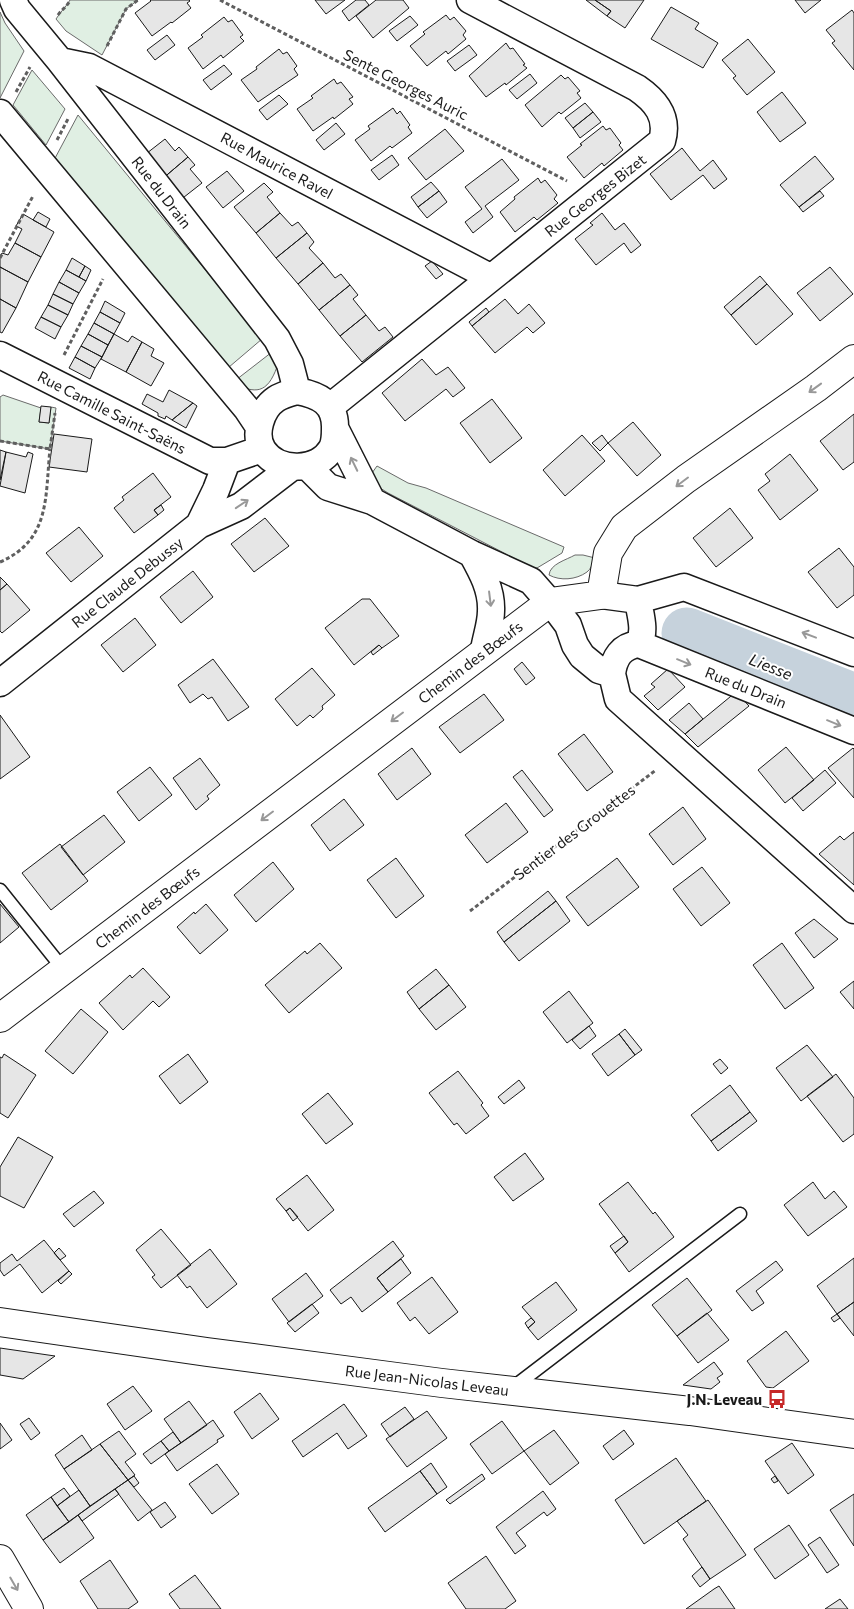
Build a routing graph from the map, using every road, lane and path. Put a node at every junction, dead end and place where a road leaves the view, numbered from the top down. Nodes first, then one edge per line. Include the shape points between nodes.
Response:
1 (138, 0) edge
2 (220, 0) edge
3 (470, 0) edge
4 (18, 3) edge
5 (43, 42) junction
6 (60, 62) junction
7 (95, 70) junction
8 (1, 115) edge
9 (44, 166) junction
10 (573, 184) dead end
11 (116, 252) junction
12 (0, 258) edge
13 (490, 278) junction
14 (0, 355) edge
15 (854, 359) edge
16 (51, 380) junction
17 (297, 391) junction
18 (56, 408) dead end
19 (333, 418) junction
20 (261, 438) junction
21 (0, 441) edge
22 (50, 449) junction
23 (227, 461) junction
24 (299, 466) junction
25 (372, 501) junction
26 (198, 525) junction
27 (472, 554) junction
28 (0, 562) edge
29 (601, 595) junction
30 (638, 600) junction
31 (550, 602) junction
32 (639, 644) junction
33 (484, 650) junction
34 (854, 653) edge
35 (612, 674) junction
36 (0, 682) edge
37 (854, 731) edge
38 (678, 753) junction
39 (0, 890) edge
40 (854, 910) edge
41 (470, 911) dead end
42 (64, 970) junction
43 (0, 1018) edge
44 (740, 1214) dead end
45 (0, 1322) edge
46 (509, 1391) junction
47 (854, 1434) edge
48 (0, 1559) edge
49 (29, 1609) edge

1 - 7 path via 126,9
2 - 10 path, Sente Georges Auric
3 - 13 street, Rue Georges Bizet via 637,88 656,104 665,123 662,142
4 - 5 street, Rue du Drain
5 - 6 street, Rue du Drain
5 - 8 path
6 - 7 street, Rue Maurice Ravel
6 - 17 street, Rue du Drain via 277,339 290,364
7 - 13 street, Rue Maurice Ravel
8 - 9 street
9 - 11 street
9 - 12 path via 35,181 39,186
11 - 16 path
11 - 20 street via 248,409
13 - 19 street, Rue Georges Bizet
14 - 16 street, Rue Camille Saint-Saëns
15 -> 29 street via 624,527 608,554
16 - 23 street, Rue Camille Saint-Saëns via 210,461
17 - 19 street via 322,399
17 - 20 street via 275,399 266,409
18 - 22 path
19 - 24 street via 335,439 332,448 319,460
25 -> 19 street
20 - 23 street
20 - 24 street via 269,457 278,463
21 - 22 path
22 - 28 path via 41,522 24,546
23 - 26 street, Rue Claude Debussy
24 - 25 street via 328,487
26 -> 24 street via 241,506
25 - 27 street
26 - 36 street, Rue Claude Debussy
27 - 31 street via 531,581
27 -> 33 street via 488,585 490,598
29 - 30 street
29 - 31 street, Chemin des Bœufs
30 - 32 street via 642,629
34 -> 30 street via 684,587
31 - 33 street, Chemin des Bœufs
31 - 35 street via 568,625 582,656 599,670
32 - 35 street via 619,653 613,662
32 -> 37 street, Rue du Drain
33 -> 42 street, Chemin des Bœufs
35 - 38 street via 618,699
38 - 40 street
38 - 41 path, Sentier des Grouettes
39 - 42 lane
42 - 43 street, Chemin des Bœufs
44 - 46 lane
45 - 46 street, Rue Jean-Nicolas Leveau
46 - 47 street, Rue Jean-Nicolas Leveau via 690,1411
48 -> 49 street

